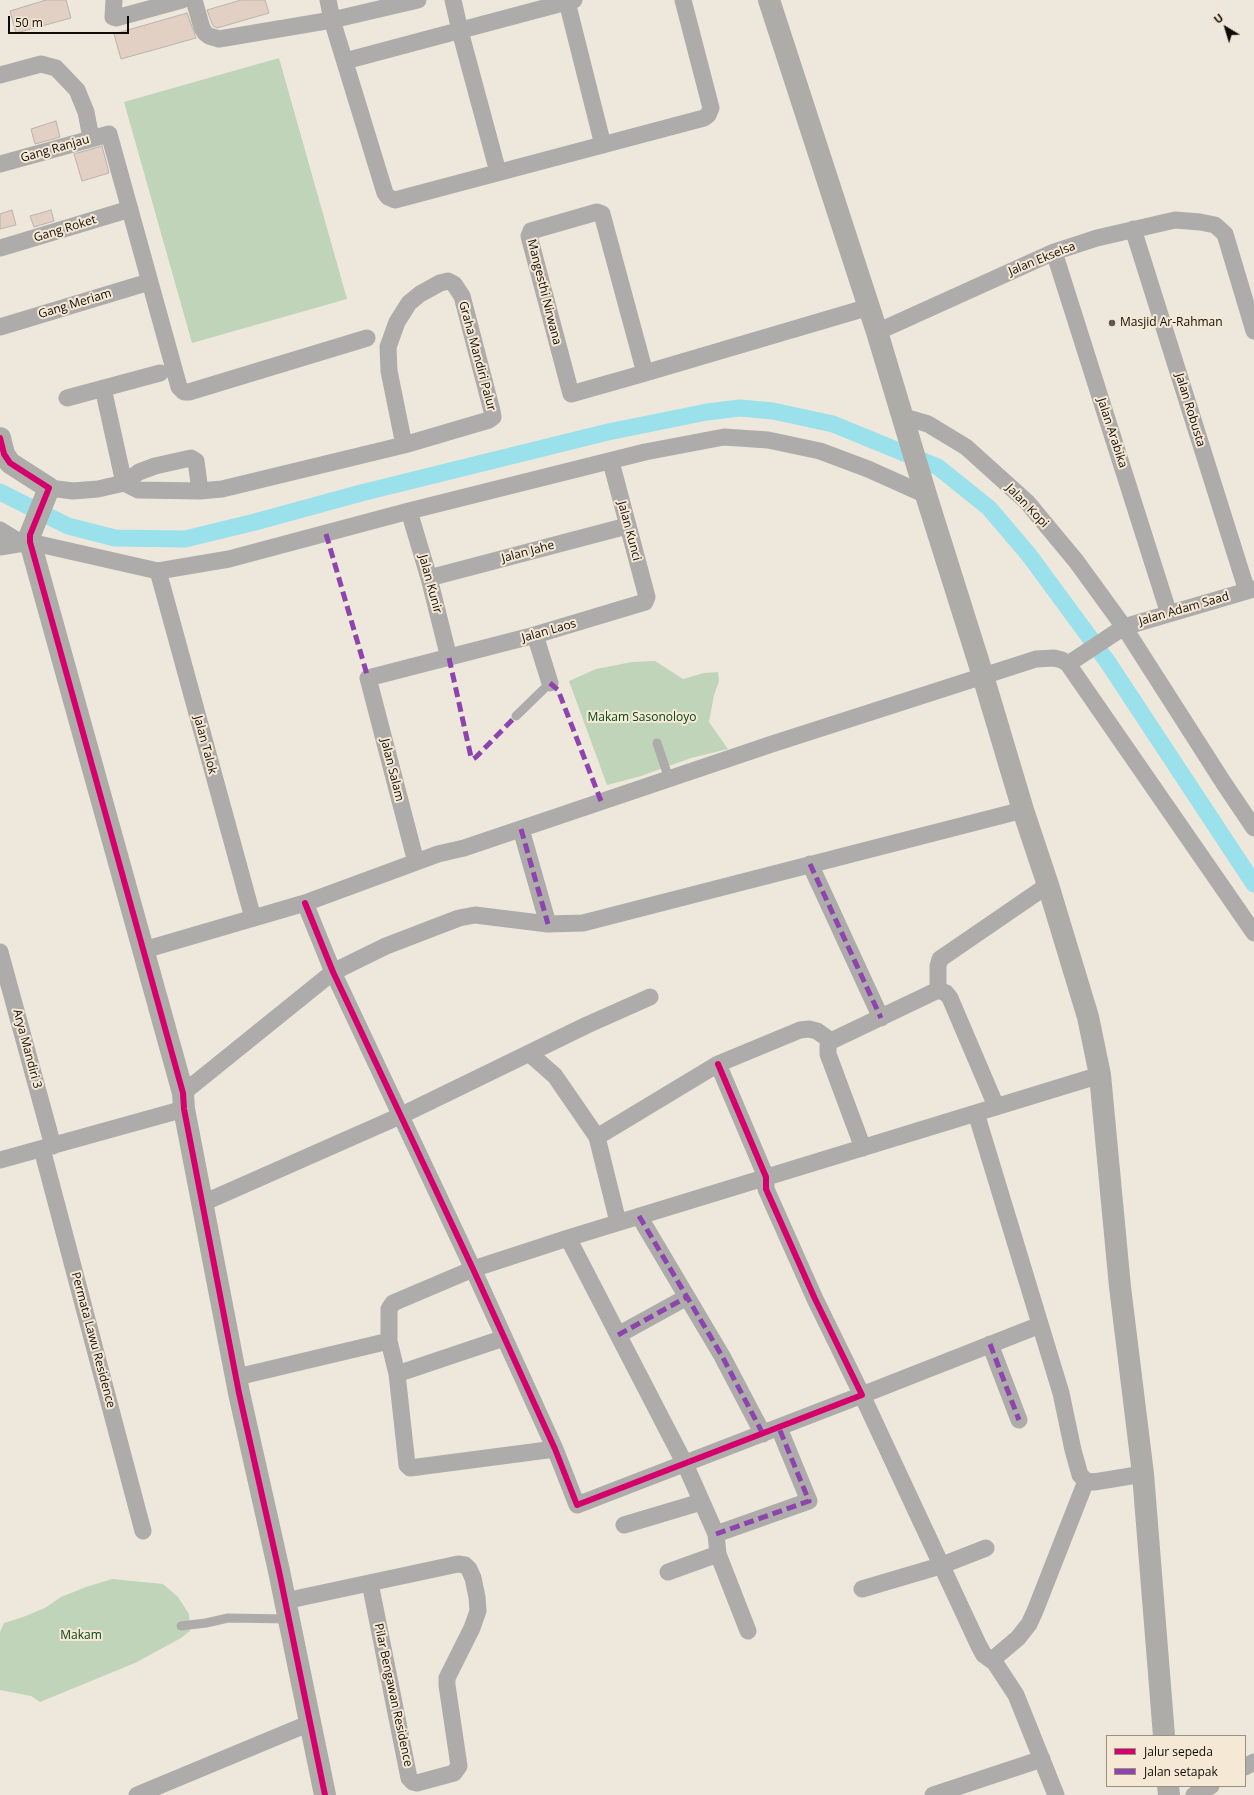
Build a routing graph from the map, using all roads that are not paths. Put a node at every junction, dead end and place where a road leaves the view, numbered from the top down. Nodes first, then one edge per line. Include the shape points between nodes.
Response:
1 (114, 0) edge
2 (182, 0) edge
3 (194, 0) edge
4 (328, 0) edge
5 (418, 0) edge
6 (453, 0) edge
7 (683, 0) edge
8 (769, 0) edge
9 (571, 1) edge
10 (332, 20) junction
11 (460, 31) junction
12 (345, 61) junction
13 (0, 75) edge
14 (92, 138) junction
15 (602, 145) junction
16 (0, 164) edge
17 (498, 172) junction
18 (130, 209) junction
19 (1133, 229) junction
20 (0, 248) edge
21 (1054, 252) junction
22 (149, 282) junction
23 (869, 307) junction
24 (0, 327) edge
25 (1254, 331) edge
26 (877, 332) junction
27 (367, 338) dead end
28 (160, 373) dead end
29 (645, 373) junction
30 (103, 388) junction
31 (66, 398) dead end
32 (904, 421) junction
33 (0, 438) edge
34 (404, 445) junction
35 (611, 462) junction
36 (124, 483) junction
37 (924, 489) junction
38 (200, 491) junction
39 (47, 492) junction
40 (409, 511) junction
41 (627, 526) junction
42 (0, 530) edge
43 (27, 540) junction
44 (0, 547) edge
45 (158, 571) junction
46 (429, 578) junction
47 (1250, 590) edge
48 (646, 600) joint
49 (1169, 614) junction
50 (1119, 629) junction
51 (535, 635) junction
52 (449, 658) junction
53 (1071, 662) junction
54 (983, 676) junction
55 (368, 678) joint
56 (550, 683) joint
57 (516, 716) dead end
58 (657, 743) dead end
59 (669, 779) junction
60 (1023, 810) junction
61 (520, 828) junction
62 (1254, 828) edge
63 (416, 862) junction
64 (810, 864) junction
65 (1048, 885) junction
66 (305, 903) junction
67 (253, 918) junction
68 (548, 924) junction
69 (1254, 933) edge
70 (144, 950) junction
71 (0, 952) edge
72 (333, 972) junction
73 (938, 990) junction
74 (650, 997) dead end
75 (881, 1018) junction
76 (832, 1041) junction
77 (530, 1054) junction
78 (718, 1064) junction
79 (1100, 1075) junction
80 (183, 1101) junction
81 (996, 1106) junction
82 (976, 1113) junction
83 (400, 1116) junction
84 (597, 1137) junction
85 (48, 1148) junction
86 (863, 1148) junction
87 (0, 1160) edge
88 (766, 1177) junction
89 (203, 1203) junction
90 (639, 1216) junction
91 (618, 1222) junction
92 (568, 1238) junction
93 (473, 1269) junction
94 (687, 1297) junction
95 (1040, 1325) junction
96 (618, 1335) junction
97 (504, 1338) junction
98 (389, 1341) junction
99 (990, 1344) junction
100 (397, 1374) junction
101 (237, 1377) junction
102 (862, 1395) junction
103 (1019, 1420) dead end
104 (779, 1428) junction
105 (762, 1434) junction
106 (555, 1449) junction
107 (684, 1464) junction
108 (1143, 1474) junction
109 (1086, 1481) junction
110 (701, 1502) junction
111 (624, 1525) dead end
112 (143, 1531) dead end
113 (716, 1534) junction
114 (986, 1548) dead end
115 (718, 1554) junction
116 (940, 1566) junction
117 (668, 1572) dead end
118 (370, 1583) junction
119 (862, 1590) dead end
120 (287, 1610) junction
121 (181, 1626) dead end
122 (748, 1631) dead end
123 (995, 1664) junction
124 (310, 1723) junction
125 (1164, 1735) edge
126 (1042, 1759) junction
127 (1208, 1787) edge
128 (137, 1795) edge
129 (325, 1795) edge
130 (933, 1795) edge
131 (1056, 1795) edge
132 (1194, 1795) edge

1 - 2 street via 113,17 116,18
3 - 10 street via 202,28 209,36 219,39
4 - 10 street
5 - 10 street
6 - 11 street
7 - 15 street via 710,112 704,118
8 - 23 main road
9 - 11 street
9 - 15 street
10 - 12 street
11 - 12 street
11 - 17 street
12 - 17 street via 388,197 395,200
13 - 14 street via 41,64 56,68 77,90 86,112
14 - 16 street, Gang Ranjau
14 - 18 street, Gang Ranjau via 109,134
15 - 17 street
18 - 20 street, Gang Roket
18 - 22 street
19 - 21 street, Jalan Ekselsa
19 - 25 street, Jalan Ekselsa via 1175,220 1216,225 1225,234
19 - 47 street, Jalan Robusta
21 - 26 street, Jalan Ekselsa
21 - 49 street, Jalan Arabika
22 - 24 street, Gang Meriam
22 - 27 street via 179,387 184,392
23 - 26 main road
23 - 29 street, Mangesthi Nirwana
26 - 32 main road
28 - 30 street
29 - 29 street, Mangesthi Nirwana via 602,214 597,212 531,231 529,236 571,394
30 - 31 street
30 - 36 street
32 - 37 main road
32 - 50 street, Jalan Kopi via 911,419 928,424 966,447 1027,502 1076,561
33 - 39 main road via 4,454 10,463
34 - 34 street, Graha Mandiri Palur via 492,417 462,296 454,284 448,282 440,283 409,303 397,322 388,347 389,371
34 - 38 street, Graha Mandiri Palur via 222,489
35 - 37 street via 645,452 724,438 768,440 820,451
35 - 40 street
35 - 41 street, Jalan Kunci
36 - 38 street, Graha Mandiri Palur via 138,490
36 - 38 street via 139,472 155,466 191,458 196,461
36 - 39 street via 93,489
37 - 54 main road
39 - 43 main road
40 - 45 street via 229,559
40 - 46 street, Jalan Kunir
41 - 46 street, Jalan Jahe
41 - 48 street, Jalan Kunci
42 - 43 street
43 - 44 street
43 - 45 street
43 - 70 main road
45 - 67 street, Jalan Talok
46 - 52 street, Jalan Kunir
47 - 49 street, Jalan Adam Saad
48 - 51 street, Jalan Laos via 641,605
49 - 50 street, Jalan Adam Saad
50 - 53 street, Jalan Adam Saad
50 - 62 street, Jalan Kopi
51 - 52 street, Jalan Laos
51 - 56 street
52 - 55 street, Jalan Laos
53 - 54 street via 1036,659
53 - 69 street
54 - 59 street
54 - 60 main road
55 - 63 street, Jalan Salam
56 - 57 lane
58 - 59 lane
59 - 61 street
60 - 64 street
60 - 65 main road
61 - 63 street
61 - 68 street
63 - 66 street
64 - 68 street via 604,919 583,923
64 - 75 street
65 - 73 street via 940,959
65 - 79 main road via 1088,1017
66 - 67 street
66 - 72 street
67 - 70 street
68 - 72 street via 475,916 458,918 386,946
70 - 80 main road
71 - 85 street, Arya Mandiri 3
72 - 80 street
72 - 83 street
73 - 75 street
73 - 81 street via 950,998
74 - 77 street
75 - 76 street
76 - 78 street via 818,1031 800,1030
76 - 86 street via 827,1050 828,1054
77 - 83 street
77 - 84 street via 555,1076
78 - 84 street
78 - 88 street
79 - 81 street
79 - 108 main road via 1120,1287
80 - 85 street
80 - 89 main road
81 - 82 street
82 - 86 street
82 - 95 street
83 - 89 street
83 - 93 street
84 - 91 street
85 - 87 street
85 - 112 street, Permata Lawu Residence
86 - 88 street
88 - 90 street
88 - 102 street via 766,1189 815,1299
89 - 101 main road
90 - 91 street
90 - 94 street
91 - 92 street
92 - 93 street
92 - 96 street
93 - 97 street
93 - 98 street via 393,1303 389,1309
94 - 96 street
94 - 105 street via 722,1356
95 - 99 street
95 - 109 street via 1061,1393 1077,1467
96 - 107 street
97 - 100 street
97 - 106 street
98 - 100 street
98 - 101 street
99 - 102 street
99 - 103 street
100 - 106 street via 407,1465 410,1468
101 - 120 main road
102 - 104 street
102 - 116 street
104 - 105 street
104 - 113 street via 809,1500
105 - 107 street
106 - 107 street via 577,1505
107 - 110 street
108 - 109 street
108 - 125 main road
109 - 123 street via 1029,1624
110 - 111 street
110 - 113 street
113 - 115 street
114 - 116 street
115 - 117 street
115 - 122 street
116 - 119 street
116 - 123 street via 984,1655
118 - 118 street, Pilar Bengawan Residence via 458,1564 465,1566 472,1573 478,1611 447,1678 459,1766 454,1773 417,1783 409,1778
118 - 120 street, Pilar Bengawan Residence
120 - 121 lane
120 - 124 main road
123 - 126 street via 1016,1695
124 - 128 street
124 - 129 main road
126 - 130 street
126 - 131 street
127 - 132 street

